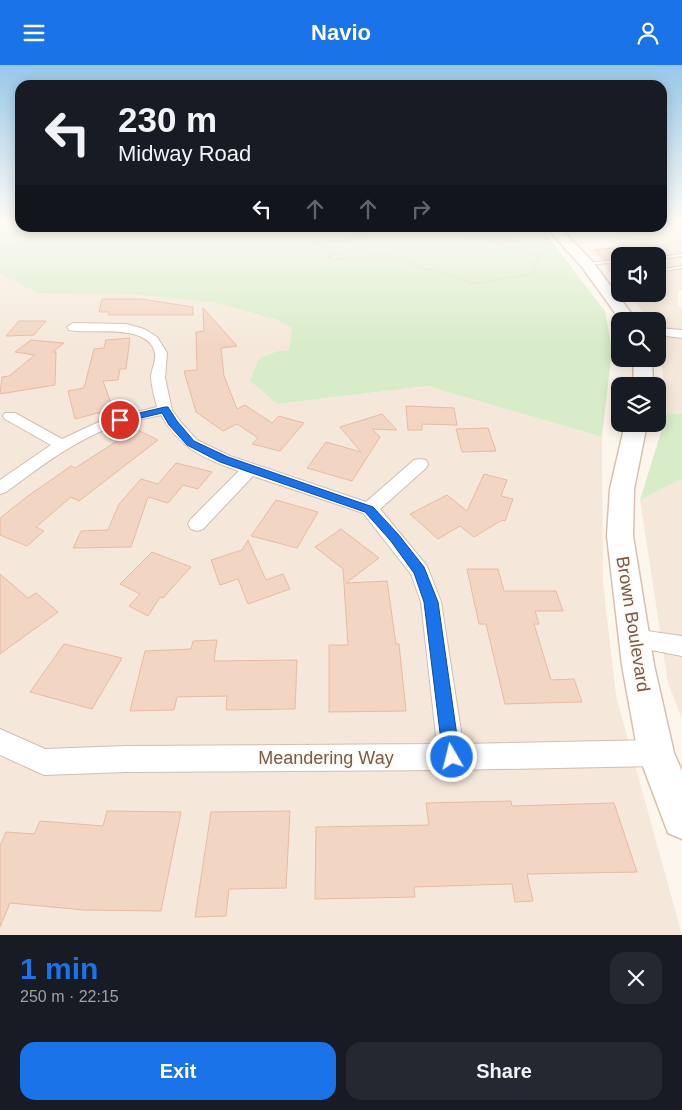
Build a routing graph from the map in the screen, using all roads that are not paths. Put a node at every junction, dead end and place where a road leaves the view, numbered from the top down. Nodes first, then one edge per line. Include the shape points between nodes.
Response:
1 (585, 263) edge
2 (607, 263) edge
3 (587, 265) junction
4 (682, 267) edge
5 (666, 270) edge
6 (622, 312) edge
7 (73, 327) dead end
8 (666, 333) edge
9 (682, 334) edge
10 (165, 409) junction
11 (10, 416) dead end
12 (634, 432) edge
13 (62, 445) junction
14 (420, 463) dead end
15 (250, 469) junction
16 (0, 488) edge
17 (369, 509) junction
18 (197, 524) dead end
19 (633, 638) junction
20 (682, 646) edge
21 (0, 742) edge
22 (656, 753) junction
23 (452, 757) junction
24 (682, 819) edge

1 - 3 street
2 - 3 lane
3 - 6 street
4 - 5 lane
7 - 10 street via 126,328 153,340 161,353 158,377
8 - 9 street
10 - 13 street via 105,425
10 - 15 street via 191,443
11 - 13 street
12 - 19 street, Brown Boulevard via 622,489 620,536
13 - 16 street
14 - 17 street
15 - 17 street
15 - 18 street
17 - 23 street via 420,571 431,602
19 - 20 street
19 - 22 street, Brown Boulevard
21 - 23 street, Meandering Way via 44,762
22 - 23 street, Meandering Way
22 - 24 street, Brown Boulevard

